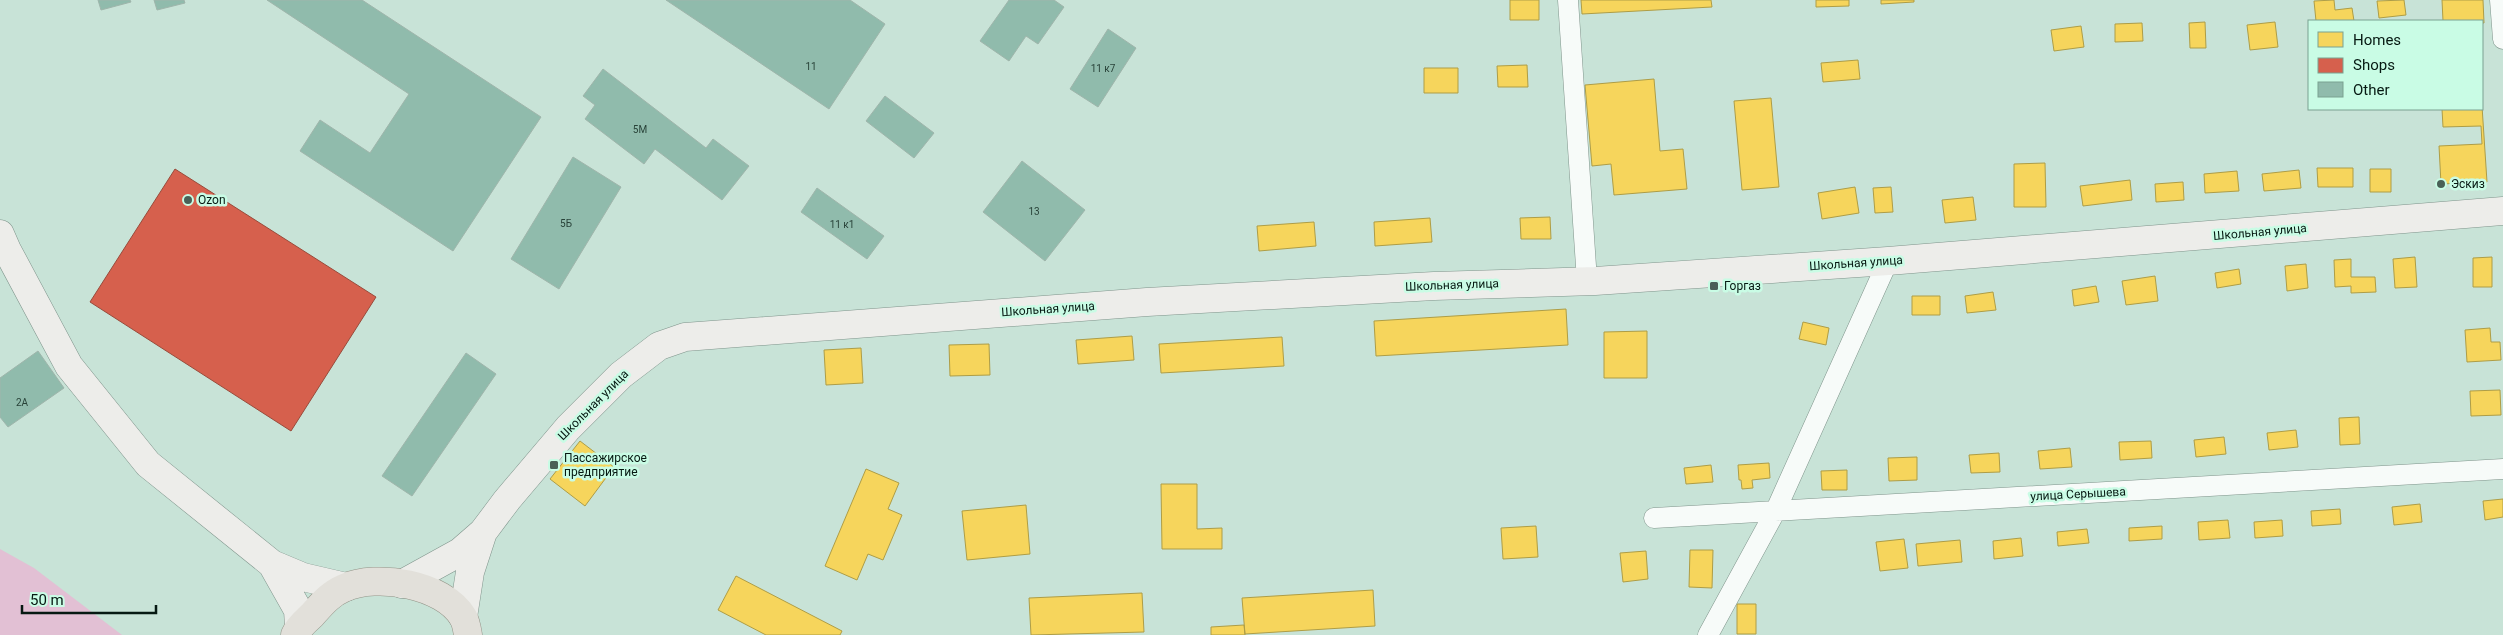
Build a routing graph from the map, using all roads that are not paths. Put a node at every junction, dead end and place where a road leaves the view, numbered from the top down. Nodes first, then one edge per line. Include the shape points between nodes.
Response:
1 (1568, 0) edge
2 (2500, 0) edge
3 (2503, 39) edge
4 (2503, 211) edge
5 (0, 234) edge
6 (1888, 261) junction
7 (1587, 281) junction
8 (2503, 469) edge
9 (1775, 512) junction
10 (1654, 518) dead end
11 (483, 532) junction
12 (272, 564) junction
13 (402, 584) junction
14 (346, 587) junction
15 (466, 626) edge
16 (297, 631) edge
17 (1708, 635) edge

1 - 7 street
2 - 3 street
4 - 6 main road, Школьная улица
5 - 12 main road via 69,366 148,464
6 - 7 main road, Школьная улица
6 - 9 street
7 - 11 main road, Школьная улица via 1167,301 685,336 659,346 621,375 568,428
8 - 9 street, улица Серышева
9 - 10 street, улица Серышева
9 - 17 street
11 - 13 main road via 460,552
11 - 15 main road via 470,572
12 - 14 main road via 303,577
12 - 16 main road via 298,610
13 - 14 main road via 374,582
13 - 15 main road via 427,588 446,600
14 - 16 main road via 329,596

